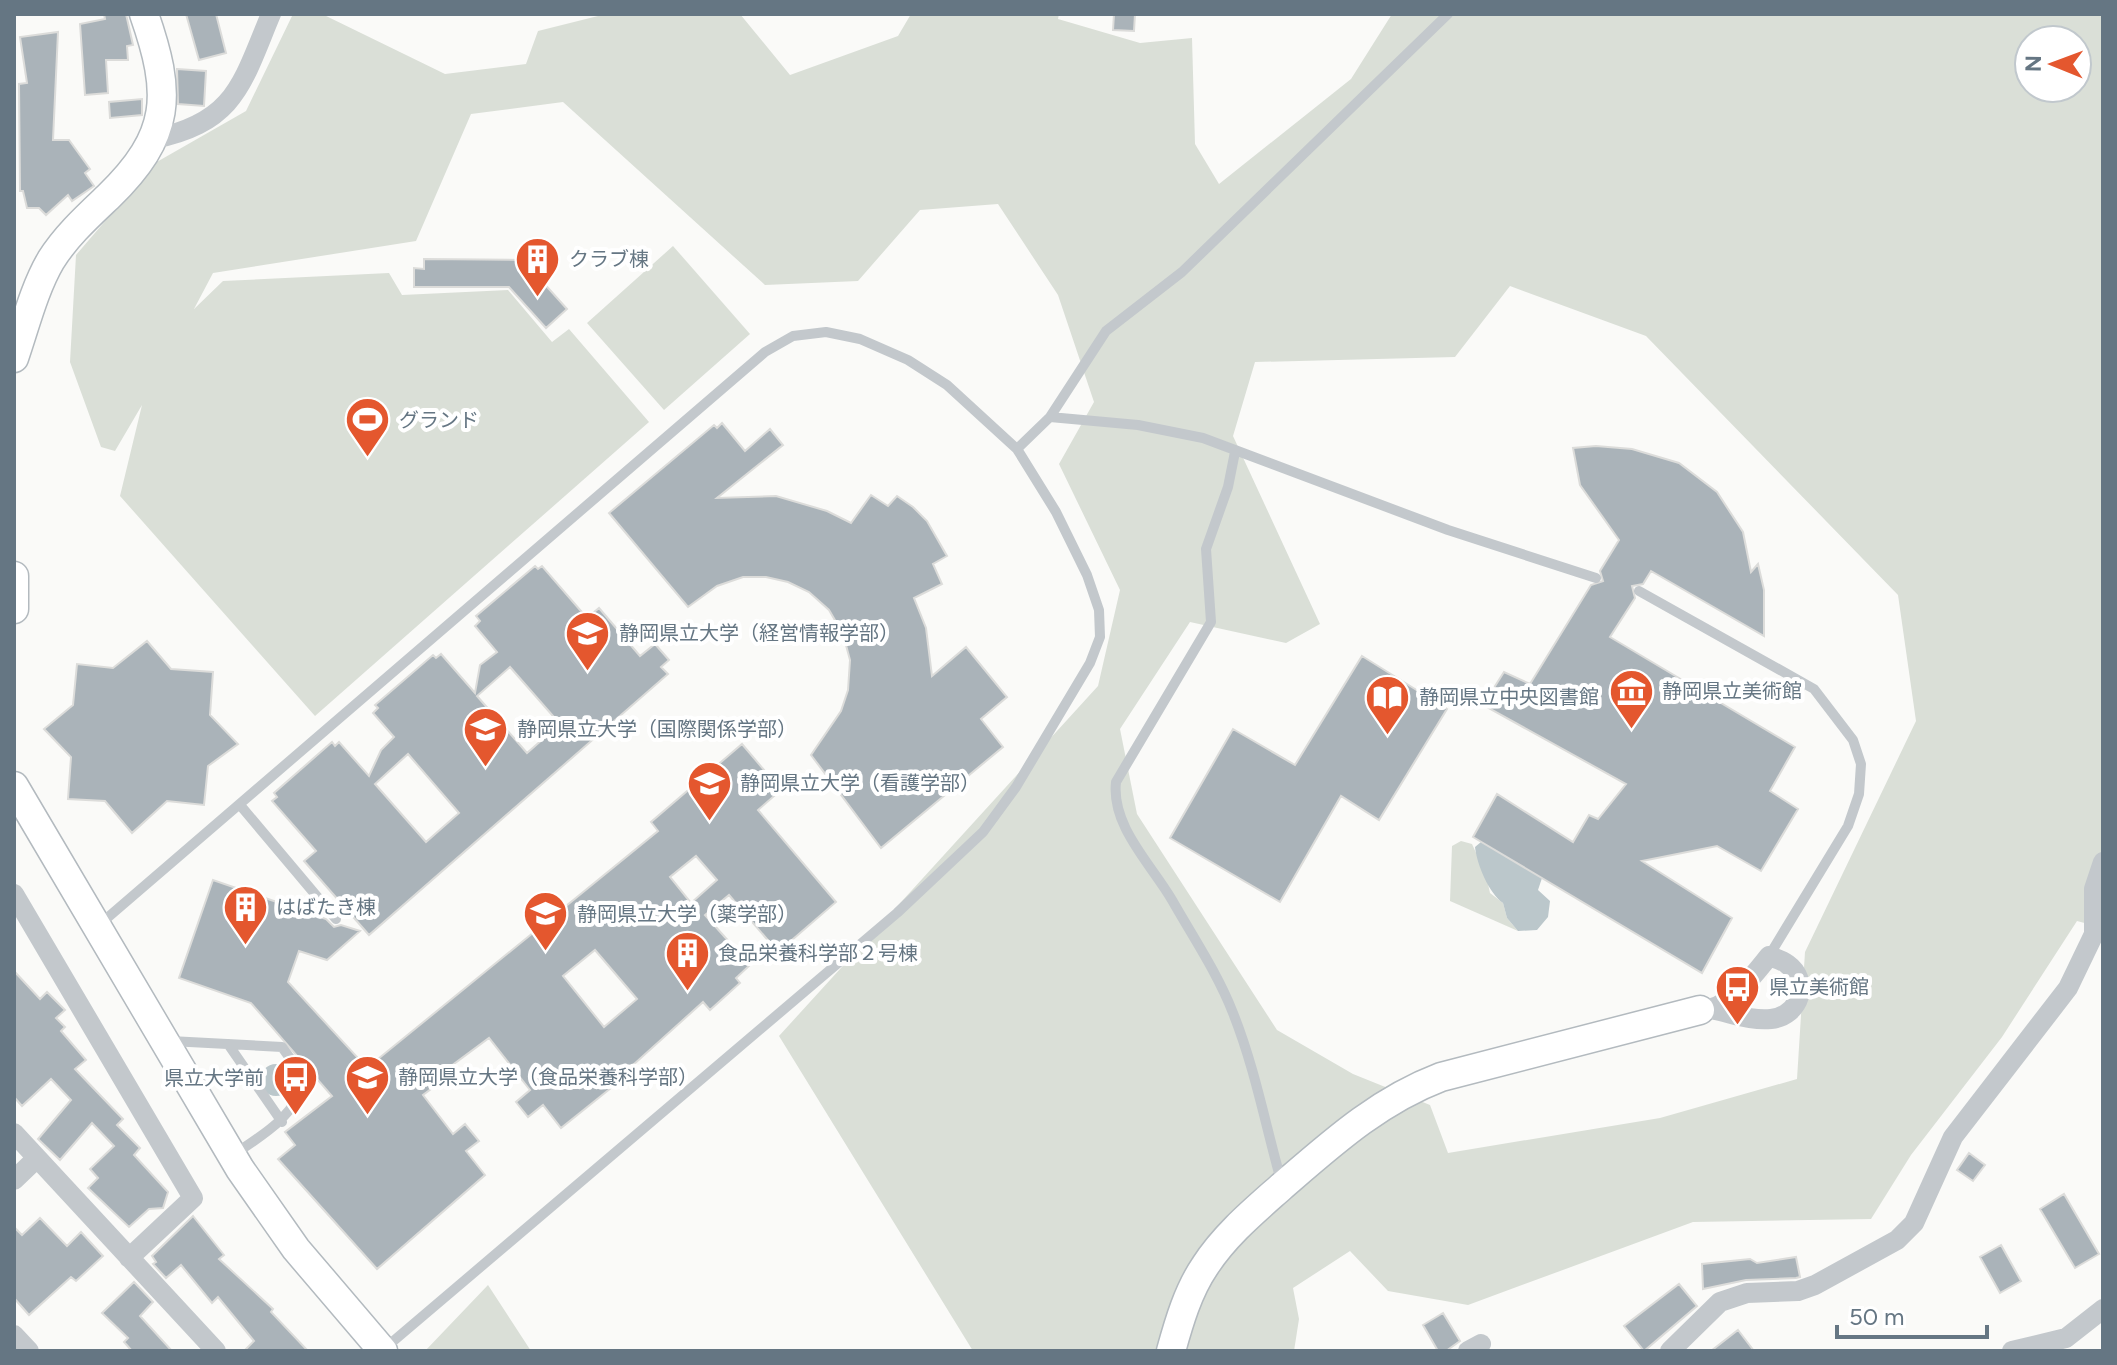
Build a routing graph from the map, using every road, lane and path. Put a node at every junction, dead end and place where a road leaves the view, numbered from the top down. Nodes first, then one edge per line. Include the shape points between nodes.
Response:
1 (144, 14) edge
2 (271, 14) edge
3 (1448, 14) edge
4 (154, 139) junction
5 (14, 358) edge
6 (1050, 417) junction
7 (1017, 449) junction
8 (1235, 452) junction
9 (14, 576) edge
10 (1596, 578) dead end
11 (1639, 591) dead end
12 (14, 609) edge
13 (14, 786) edge
14 (240, 805) junction
15 (2103, 862) edge
16 (14, 894) edge
17 (336, 919) dead end
18 (96, 927) junction
19 (1769, 956) junction
20 (1708, 1010) junction
21 (164, 1040) junction
22 (228, 1044) junction
23 (282, 1122) junction
24 (14, 1133) edge
25 (232, 1155) junction
26 (37, 1158) junction
27 (14, 1180) edge
28 (1283, 1186) junction
29 (129, 1258) junction
30 (2103, 1309) edge
31 (14, 1335) edge
32 (29, 1351) edge
33 (216, 1351) edge
34 (383, 1351) edge
35 (1171, 1351) edge
36 (1670, 1351) edge
37 (2012, 1351) edge

1 - 4 street via 161,74
2 - 4 street via 228,105 198,125
3 - 6 lane via 1182,272 1106,331
4 - 5 street via 135,169 51,261
6 - 7 lane
6 - 8 lane via 1138,425 1203,438
7 - 14 lane via 947,385 908,360 860,339 826,332 793,336 765,352
7 - 34 lane via 1087,575 1099,610 1100,637 1016,787 983,832 897,913
8 - 10 lane
8 - 28 lane via 1206,549 1211,622 1116,782 1114,796 1133,840 1233,1012
9 - 12 street
11 - 19 lane via 1814,689 1853,740 1861,764 1859,794 1848,826
13 - 18 street
14 - 17 lane
14 - 18 lane
15 - 36 street via 2094,889 2094,934 2068,988 1953,1137 1914,1223 1887,1247 1815,1285 1747,1293 1720,1302
16 - 29 street via 193,1198
18 - 21 street
19 - 20 street via 1746,984
19 - 20 street via 1787,964 1798,977 1801,996 1792,1012 1761,1019
20 - 28 street via 1441,1077 1404,1091 1341,1135
21 - 22 lane
21 - 25 street
22 - 23 lane
22 - 23 lane via 282,1047 305,1079
23 - 25 lane
24 - 26 street
25 - 34 street via 296,1249
26 - 27 street
26 - 29 street
28 - 35 street via 1221,1243 1203,1268
29 - 33 street
30 - 37 street via 2066,1338
31 - 32 street

